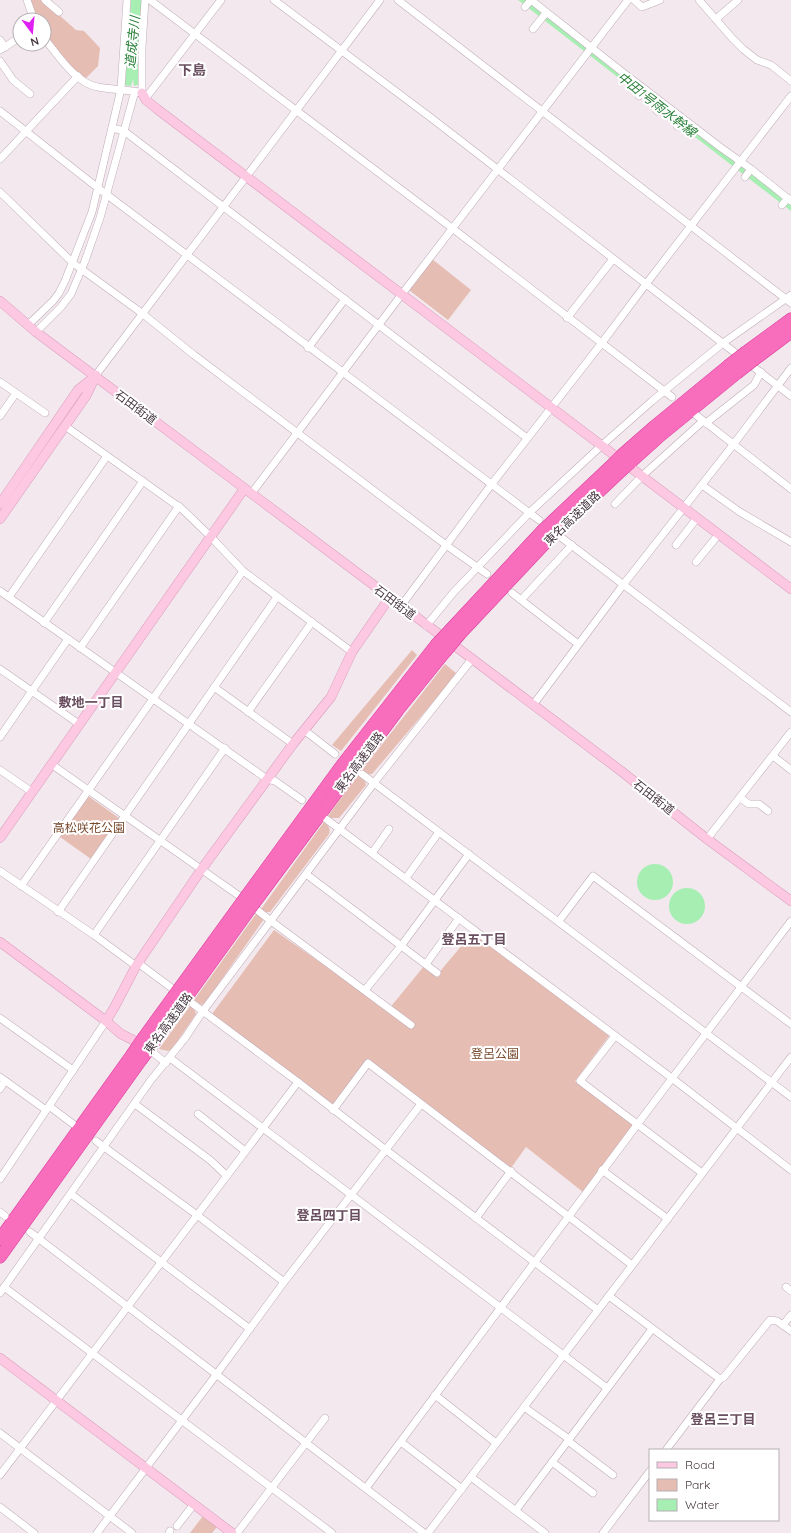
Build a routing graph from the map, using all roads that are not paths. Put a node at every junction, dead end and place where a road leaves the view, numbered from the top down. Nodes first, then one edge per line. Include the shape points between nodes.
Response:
1 (27, 0) edge
2 (45, 0) edge
3 (127, 0) edge
4 (145, 0) edge
5 (150, 0) edge
6 (221, 0) edge
7 (274, 0) edge
8 (380, 0) edge
9 (398, 0) edge
10 (531, 0) edge
11 (628, 0) edge
12 (634, 0) edge
13 (660, 0) edge
14 (699, 0) edge
15 (738, 0) edge
16 (525, 7) dead end
17 (31, 12) edge
18 (59, 12) dead end
19 (546, 13) junction
20 (716, 18) junction
21 (533, 29) dead end
22 (195, 35) junction
23 (0, 40) edge
24 (12, 42) edge
25 (592, 47) junction
26 (3, 48) edge
27 (52, 48) edge
28 (342, 51) junction
29 (0, 61) edge
30 (78, 76) junction
31 (791, 81) edge
32 (122, 89) junction
33 (30, 94) dead end
34 (140, 94) junction
35 (791, 96) edge
36 (0, 111) edge
37 (297, 111) junction
38 (542, 112) junction
39 (112, 128) junction
40 (26, 131) junction
41 (124, 131) junction
42 (0, 159) edge
43 (738, 165) junction
44 (497, 169) junction
45 (247, 177) junction
46 (98, 188) junction
47 (0, 192) edge
48 (106, 194) junction
49 (788, 201) edge
50 (223, 208) junction
51 (691, 225) junction
52 (452, 228) junction
53 (187, 256) junction
54 (613, 259) junction
55 (73, 263) junction
56 (82, 268) junction
57 (646, 284) junction
58 (402, 294) junction
59 (345, 299) junction
60 (789, 299) edge
61 (0, 301) edge
62 (143, 314) junction
63 (568, 318) junction
64 (791, 319) edge
65 (28, 325) junction
66 (379, 325) junction
67 (36, 332) junction
68 (791, 332) edge
69 (723, 343) junction
70 (601, 344) junction
71 (308, 348) junction
72 (751, 355) junction
73 (791, 368) edge
74 (761, 372) junction
75 (343, 373) junction
76 (96, 375) junction
77 (0, 382) edge
78 (777, 385) junction
79 (664, 391) junction
80 (16, 393) junction
81 (791, 396) edge
82 (672, 397) dead end
83 (552, 407) junction
84 (45, 413) dead end
85 (0, 416) edge
86 (696, 416) dead end
87 (704, 422) junction
88 (65, 426) junction
89 (298, 432) junction
90 (527, 438) junction
91 (734, 445) junction
92 (601, 446) junction
93 (107, 456) junction
94 (642, 476) junction
95 (143, 481) junction
96 (702, 484) junction
97 (491, 485) junction
98 (791, 489) edge
99 (248, 492) junction
100 (0, 504) edge
101 (615, 504) dead end
102 (179, 506) junction
103 (684, 508) junction
104 (529, 513) junction
105 (697, 518) junction
106 (0, 519) edge
107 (539, 520) dead end
108 (718, 534) junction
109 (210, 536) junction
110 (562, 538) dead end
111 (791, 542) edge
112 (446, 545) junction
113 (572, 545) junction
114 (676, 545) dead end
115 (696, 562) dead end
116 (478, 567) junction
117 (243, 571) junction
118 (487, 574) dead end
119 (623, 585) junction
120 (791, 589) edge
121 (0, 591) edge
122 (512, 593) dead end
123 (9, 597) junction
124 (277, 597) junction
125 (390, 597) junction
126 (521, 600) junction
127 (402, 606) junction
128 (312, 622) junction
129 (44, 623) junction
130 (426, 626) junction
131 (68, 639) junction
132 (578, 644) junction
133 (80, 648) junction
134 (352, 652) junction
135 (472, 659) junction
136 (0, 669) edge
137 (116, 673) junction
138 (214, 687) junction
139 (32, 691) junction
140 (153, 698) junction
141 (533, 705) junction
142 (248, 712) junction
143 (791, 712) edge
144 (79, 724) junction
145 (189, 724) junction
146 (304, 730) junction
147 (791, 732) edge
148 (0, 737) edge
149 (293, 744) junction
150 (225, 748) junction
151 (336, 754) dead end
152 (773, 756) junction
153 (51, 764) junction
154 (0, 770) edge
155 (791, 770) edge
156 (362, 774) dead end
157 (267, 779) junction
158 (374, 783) junction
159 (88, 790) junction
160 (32, 792) junction
161 (740, 798) junction
162 (302, 800) dead end
163 (768, 811) dead end
164 (124, 816) junction
165 (326, 819) dead end
166 (340, 829) junction
167 (389, 829) dead end
168 (439, 832) junction
169 (0, 838) edge
170 (707, 838) junction
171 (160, 841) junction
172 (372, 853) junction
173 (469, 854) junction
174 (201, 870) junction
175 (0, 871) edge
176 (306, 874) junction
177 (406, 878) junction
178 (22, 886) junction
179 (436, 900) junction
180 (791, 901) edge
181 (58, 912) junction
182 (459, 918) junction
183 (271, 921) junction
184 (559, 921) junction
185 (790, 924) edge
186 (94, 935) junction
187 (0, 942) edge
188 (401, 946) junction
189 (137, 964) junction
190 (426, 964) junction
191 (437, 973) dead end
192 (741, 986) junction
193 (365, 990) junction
194 (203, 1011) junction
195 (0, 1018) edge
196 (106, 1021) junction
197 (791, 1024) edge
198 (411, 1025) dead end
199 (707, 1033) junction
200 (615, 1036) junction
201 (143, 1040) junction
202 (791, 1056) edge
203 (136, 1058) junction
204 (168, 1061) junction
205 (73, 1070) junction
206 (3, 1079) edge
207 (673, 1079) junction
208 (298, 1082) junction
209 (772, 1082) junction
210 (0, 1089) edge
211 (791, 1097) edge
212 (135, 1104) junction
213 (421, 1104) junction
214 (48, 1108) junction
215 (333, 1110) junction
216 (198, 1114) dead end
217 (73, 1124) dead end
218 (637, 1124) junction
219 (736, 1128) junction
220 (262, 1129) junction
221 (96, 1141) dead end
222 (104, 1147) junction
223 (386, 1150) junction
224 (245, 1152) junction
225 (602, 1170) junction
226 (791, 1170) edge
227 (511, 1171) junction
228 (702, 1173) junction
229 (227, 1176) junction
230 (0, 1179) edge
231 (71, 1194) junction
232 (351, 1195) junction
233 (197, 1215) junction
234 (569, 1216) junction
235 (476, 1218) junction
236 (668, 1219) junction
237 (30, 1232) dead end
238 (0, 1239) edge
239 (38, 1239) junction
240 (0, 1257) edge
241 (161, 1262) junction
242 (535, 1263) junction
243 (632, 1265) junction
244 (284, 1282) junction
245 (2, 1290) edge
246 (609, 1296) junction
247 (128, 1306) junction
248 (500, 1308) junction
249 (598, 1310) junction
250 (791, 1314) edge
251 (783, 1325) junction
252 (250, 1329) junction
253 (652, 1329) junction
254 (791, 1331) edge
255 (93, 1353) junction
256 (563, 1356) junction
257 (0, 1358) edge
258 (216, 1375) junction
259 (720, 1379) junction
260 (607, 1388) junction
261 (435, 1395) junction
262 (56, 1400) junction
263 (524, 1407) junction
264 (325, 1418) dead end
265 (182, 1421) junction
266 (0, 1433) edge
267 (568, 1440) junction
268 (401, 1442) junction
269 (307, 1443) junction
270 (496, 1443) junction
271 (20, 1448) junction
272 (667, 1449) edge
273 (552, 1462) junction
274 (146, 1468) junction
275 (649, 1472) edge
276 (0, 1475) edge
277 (613, 1475) dead end
278 (471, 1477) junction
279 (272, 1488) junction
280 (366, 1488) junction
281 (462, 1489) junction
282 (593, 1493) dead end
283 (194, 1504) junction
284 (0, 1507) edge
285 (516, 1510) junction
286 (109, 1516) junction
287 (177, 1526) dead end
288 (34, 1533) edge
289 (97, 1533) edge
290 (132, 1533) edge
291 (232, 1533) edge
292 (237, 1533) edge
293 (332, 1533) edge
294 (424, 1533) edge
295 (428, 1533) edge
296 (545, 1533) edge
297 (603, 1533) edge

1 - 17 street
2 - 18 street
3 - 32 street
4 - 34 street
5 - 22 street
6 - 22 street
7 - 28 street
8 - 28 street
9 - 38 street
10 - 16 street
10 - 19 street
11 - 25 street
12 - 13 street via 642,7
14 - 20 street
15 - 20 street
19 - 21 street
19 - 25 street
20 - 31 street via 732,38 757,60 771,65
22 - 34 street
22 - 37 street
23 - 26 street
24 - 26 street
25 - 38 street
25 - 43 street via 618,74
27 - 30 street
28 - 37 street
28 - 44 street
29 - 33 street via 13,80
30 - 32 street via 91,85
30 - 40 street
32 - 34 street
32 - 39 street
34 - 41 street
34 - 45 street
35 - 43 street
36 - 40 street
37 - 45 street
37 - 52 street
38 - 44 street
38 - 51 street
39 - 41 street
39 - 46 street
40 - 42 street
40 - 46 street
41 - 48 street
41 - 50 street
43 - 49 street
43 - 51 street
44 - 52 street
44 - 54 street
45 - 50 street
45 - 58 street
46 - 48 street
46 - 55 street
47 - 55 street
48 - 53 street
48 - 56 street
50 - 53 street
50 - 59 street
51 - 57 street
51 - 60 street
52 - 58 street
52 - 63 street
53 - 62 street
53 - 71 street
54 - 57 street
54 - 63 street
55 - 56 street
55 - 65 street via 53,302
56 - 62 street
56 - 67 street via 71,294
57 - 69 street
57 - 70 street
58 - 66 street
58 - 83 street
59 - 66 street
59 - 71 street
60 - 69 street
61 - 65 street, 石田街道
62 - 76 street
62 - 89 street
63 - 70 street
64 - 72 highway, 東名高速道路
65 - 67 street, 石田街道
66 - 75 street
66 - 90 street
67 - 76 street, 石田街道
68 - 72 highway, 東名高速道路
69 - 74 street
69 - 79 street
70 - 79 street
70 - 83 street
71 - 75 street
72 - 201 highway, 東名高速道路, bridge via 655,426 627,458 543,530 352,753 177,1001
73 - 78 street
74 - 78 street
74 - 87 street via 754,385
75 - 89 street
75 - 97 street
76 - 88 street via 86,396
76 - 99 street, 石田街道
76 - 100 street via 78,390
77 - 80 street
78 - 81 street
78 - 91 street
79 - 82 street
79 - 92 street
80 - 84 street
80 - 85 street
83 - 90 street
83 - 92 street
86 - 87 street
87 - 91 street
87 - 94 street
88 - 93 street
88 - 106 street
89 - 99 street
89 - 112 street
90 - 97 street
91 - 96 street
91 - 98 street
92 - 94 street
92 - 104 street
93 - 95 street
93 - 123 street
94 - 101 street
94 - 103 street
95 - 102 street
95 - 129 street
96 - 103 street
96 - 111 street via 740,512
97 - 104 street
97 - 112 street
99 - 109 street
99 - 125 street, 石田街道
102 - 109 street
102 - 133 street
103 - 105 street
103 - 119 street
104 - 107 street
104 - 116 street
105 - 108 street
105 - 114 street
108 - 115 street
108 - 120 street
109 - 117 street
109 - 137 street
110 - 113 street
112 - 116 street
112 - 127 street
113 - 119 street
113 - 126 street
116 - 118 street
116 - 130 street
117 - 124 street
117 - 140 street
119 - 132 street
119 - 143 street
121 - 123 street
122 - 126 street
123 - 129 street
124 - 128 street
124 - 138 street
125 - 127 street, 石田街道
125 - 134 street
126 - 132 street
127 - 130 street, 石田街道
128 - 134 street
128 - 142 street
129 - 131 street
130 - 135 street, 石田街道
131 - 133 street
131 - 139 street
132 - 141 street
133 - 137 street
134 - 146 street via 331,697
135 - 141 street, 石田街道
135 - 158 street
136 - 139 street
137 - 140 street
137 - 144 street
138 - 142 street
138 - 145 street
139 - 144 street
139 - 148 street
140 - 145 street
140 - 159 street
141 - 170 street, 石田街道
142 - 149 street
144 - 153 street
145 - 150 street
145 - 164 street
146 - 149 street
146 - 151 street
147 - 152 street
149 - 157 street
150 - 157 street
150 - 171 street
152 - 155 street
152 - 161 street
153 - 159 street
153 - 160 street
154 - 160 street
156 - 158 street
157 - 162 street via 275,781
157 - 174 street
158 - 166 street
158 - 168 street
159 - 164 street
159 - 178 street
160 - 169 street
161 - 163 street via 748,804 759,804
161 - 170 street
164 - 171 street
164 - 181 street
165 - 166 street
166 - 172 street
166 - 176 street
167 - 172 street
168 - 173 street
168 - 177 street
170 - 180 street, 石田街道
171 - 174 street
171 - 186 street
172 - 177 street
173 - 179 street
173 - 184 street
174 - 183 street via 238,894
174 - 189 street
175 - 178 street
176 - 183 street
176 - 188 street
177 - 179 street
178 - 181 street
179 - 182 street
179 - 188 street
181 - 186 street
182 - 190 street
182 - 200 street
183 - 193 street
183 - 194 street
184 - 192 street via 593,876
184 - 199 street
185 - 192 street
186 - 189 street
187 - 196 street
188 - 190 street
188 - 193 street
189 - 194 street
189 - 196 street
190 - 191 street
192 - 197 street
192 - 199 street
193 - 198 street
194 - 204 street
194 - 208 street
195 - 205 street
196 - 201 street via 121,1034
196 - 205 street
199 - 207 street
199 - 209 street
200 - 207 street
200 - 218 street via 580,1081
201 - 203 highway, 東名高速道路, bridge
201 - 204 street via 147,1048
202 - 209 street
203 - 238 highway, 東名高速道路
203 - 240 highway, 東名高速道路
204 - 212 street
204 - 220 street
205 - 214 street
206 - 210 street
206 - 214 street
207 - 218 street
207 - 219 street
208 - 215 street
208 - 220 street
209 - 211 street
209 - 219 street
212 - 222 street
212 - 229 street via 210,1160
213 - 215 street via 368,1063
213 - 223 street
213 - 227 street
214 - 217 street
214 - 230 street
215 - 223 street
216 - 224 street
218 - 225 street
218 - 228 street
219 - 226 street
219 - 228 street
220 - 224 street
220 - 232 street
221 - 222 street
222 - 231 street
222 - 233 street
223 - 232 street
223 - 235 street
224 - 229 street
225 - 234 street
225 - 236 street
227 - 234 street
227 - 235 street
228 - 236 street
229 - 233 street
231 - 239 street
231 - 241 street
232 - 244 street
232 - 248 street
233 - 241 street
233 - 244 street
234 - 242 street
234 - 243 street
235 - 242 street
236 - 243 street
237 - 239 street
239 - 245 street
239 - 247 street
241 - 247 street
241 - 252 street
242 - 248 street
242 - 249 street
243 - 246 street
244 - 252 street
245 - 255 street
246 - 249 street
246 - 253 street
247 - 255 street
247 - 258 street
248 - 256 street
248 - 261 street
249 - 256 street
250 - 251 street
251 - 254 street
251 - 259 street via 773,1319 766,1322
252 - 258 street
253 - 259 street
253 - 260 street
255 - 262 street
255 - 265 street
256 - 260 street
256 - 263 street
257 - 262 street
258 - 265 street
258 - 269 street
259 - 272 street
260 - 267 street
261 - 268 street
261 - 270 street
262 - 271 street
262 - 274 street
263 - 267 street
263 - 270 street
264 - 269 street
265 - 274 street
265 - 279 street
266 - 271 street
267 - 273 street
267 - 277 street
268 - 280 street
268 - 281 street
269 - 279 street
269 - 280 street
270 - 278 street
271 - 276 street
271 - 286 street
273 - 282 street
273 - 285 street
274 - 283 street
274 - 286 street
275 - 297 street
278 - 281 street
278 - 285 street
279 - 292 street
279 - 293 street
280 - 294 street
281 - 295 street
283 - 287 street
283 - 291 street
284 - 288 street
285 - 296 street
286 - 289 street
286 - 290 street

